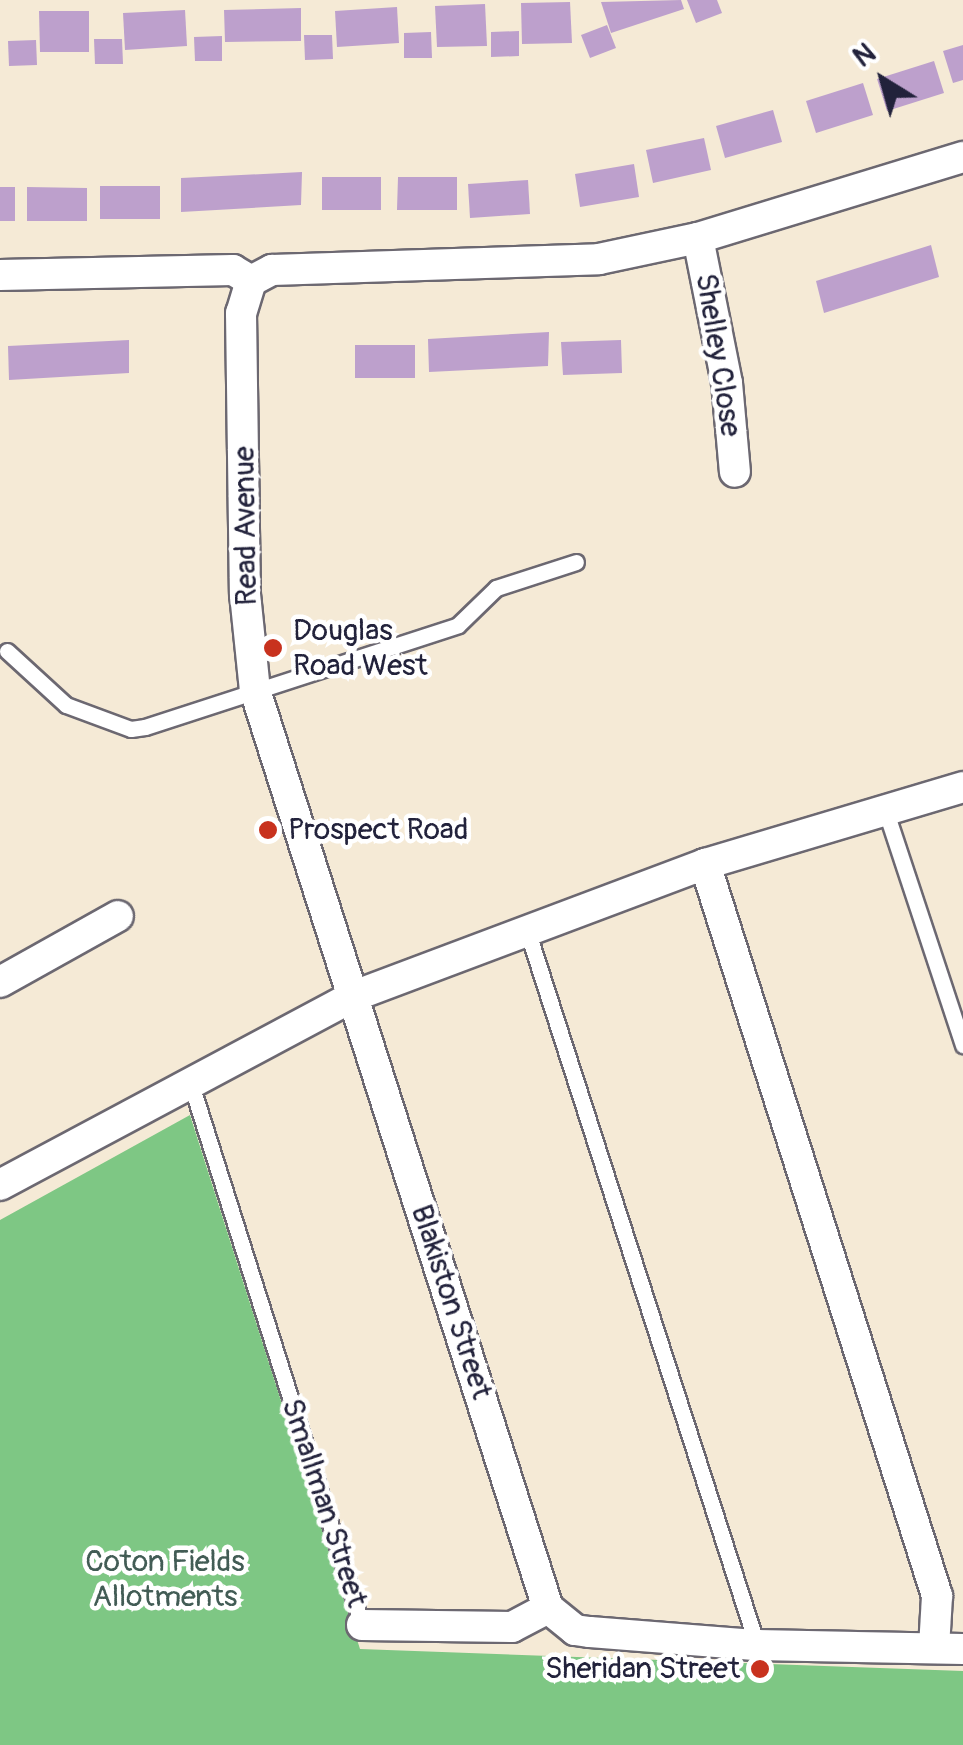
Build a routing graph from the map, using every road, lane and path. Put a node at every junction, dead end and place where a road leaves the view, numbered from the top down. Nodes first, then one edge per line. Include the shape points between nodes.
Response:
1 (963, 157) edge
2 (698, 238) junction
3 (0, 275) edge
4 (251, 282) junction
5 (735, 472) dead end
6 (576, 562) dead end
7 (8, 651) dead end
8 (255, 690) junction
9 (963, 787) edge
10 (885, 809) junction
11 (705, 864) junction
12 (118, 916) dead end
13 (528, 930) junction
14 (0, 982) edge
15 (354, 996) junction
16 (963, 1044) edge
17 (190, 1080) junction
18 (0, 1185) edge
19 (548, 1608) junction
20 (362, 1625) joint
21 (757, 1644) junction
22 (948, 1648) edge

1 - 2 street
2 - 4 street via 599,260 272,270
2 - 5 street, Shelley Close via 727,383
3 - 4 street via 233,270
4 - 8 street, Read Avenue via 241,313 246,594
6 - 8 lane via 496,588 458,625
7 - 8 lane via 66,705 131,729
8 - 15 street, Read Avenue
9 - 10 street
10 - 11 street
10 - 16 lane
11 - 13 street
11 - 22 street
12 - 14 street
13 - 15 street
13 - 21 lane
15 - 17 street
15 - 19 street, Blakiston Street
17 - 18 street
17 - 20 lane, Smallman Street
19 - 20 street, Smallman Street via 512,1628
19 - 21 street via 575,1630
21 - 22 street

